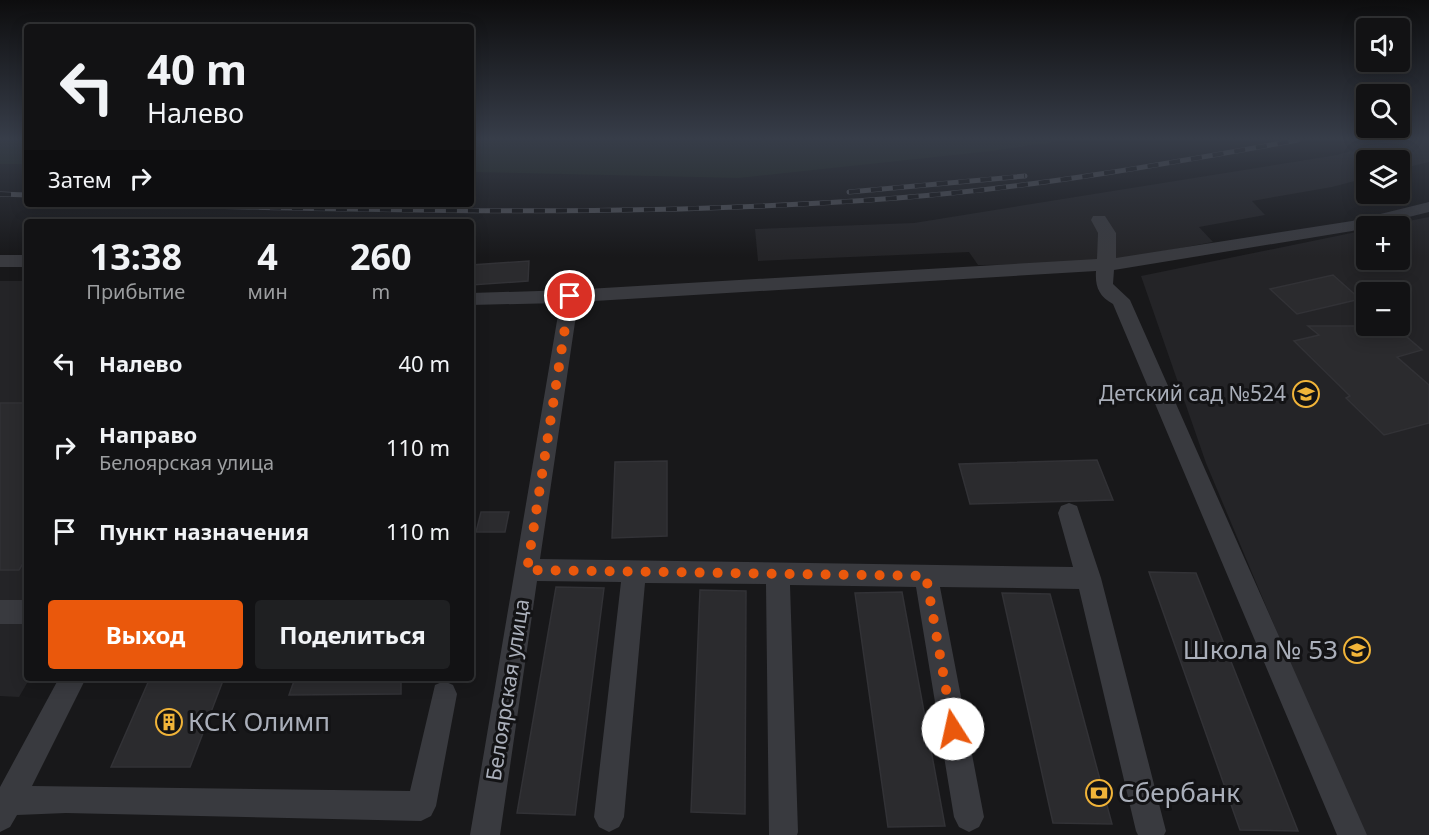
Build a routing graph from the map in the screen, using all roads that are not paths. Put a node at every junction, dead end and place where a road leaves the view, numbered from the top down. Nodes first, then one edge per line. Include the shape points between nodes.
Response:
1 (1429, 207) edge
2 (1099, 220) dead end
3 (0, 261) edge
4 (24, 261) edge
5 (1104, 265) junction
6 (570, 296) junction
7 (474, 299) edge
8 (1069, 513) dead end
9 (527, 570) junction
10 (634, 572) junction
11 (778, 573) junction
12 (926, 576) junction
13 (1089, 578) junction
14 (71, 681) edge
15 (444, 694) dead end
16 (4, 809) edge
17 (609, 817) dead end
18 (969, 817) dead end
19 (1151, 831) dead end
20 (783, 832) dead end
21 (485, 835) edge
22 (1352, 835) edge

1 - 5 street via 1352,226
2 - 5 street via 1107,233
3 - 4 street
5 - 6 street
5 - 22 street via 1104,284 1110,294 1121,300
6 - 7 street
6 - 9 street, Белоярская улица
8 - 13 street
9 - 10 street
9 - 21 street, Белоярская улица
10 - 11 street
10 - 17 street
11 - 12 street
11 - 20 street
12 - 13 street
12 - 18 street
13 - 19 street
14 - 16 street
15 - 16 street via 421,806 78,799

